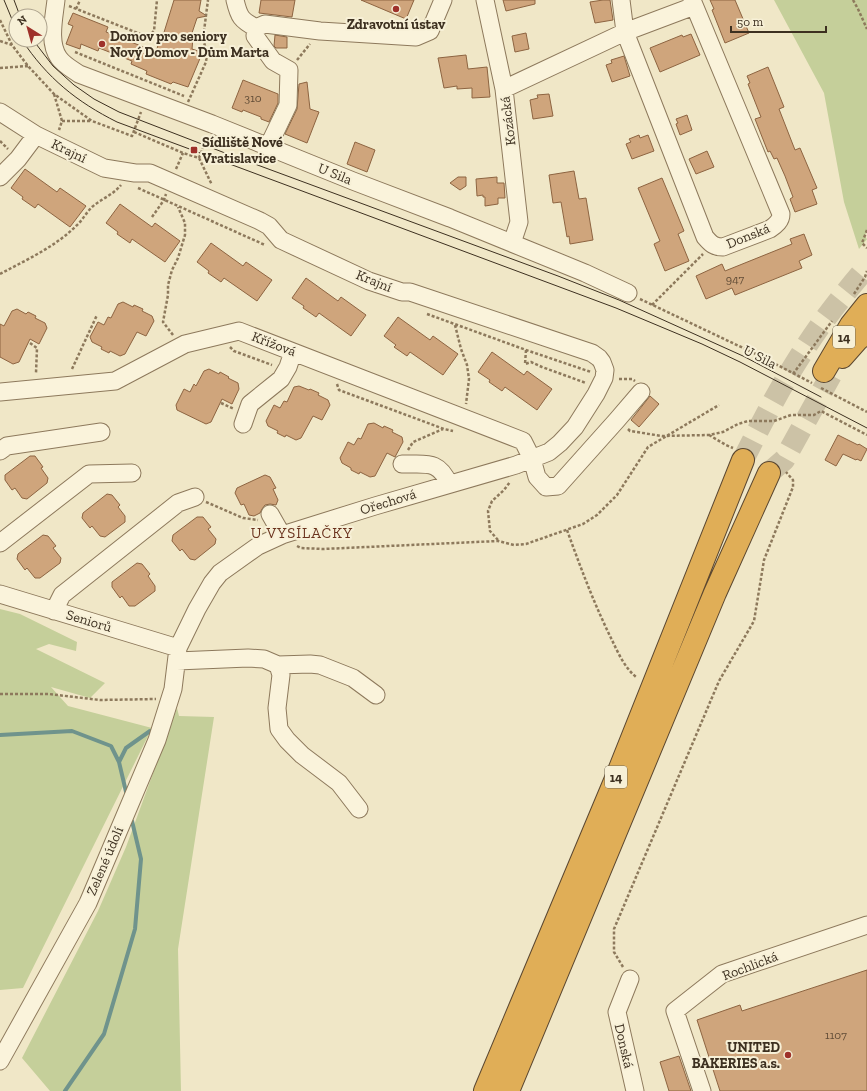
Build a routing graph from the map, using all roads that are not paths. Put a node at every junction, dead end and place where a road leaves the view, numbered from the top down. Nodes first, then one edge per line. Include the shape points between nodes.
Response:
1 (56, 0) edge
2 (235, 0) edge
3 (444, 0) edge
4 (485, 0) edge
5 (621, 0) edge
6 (693, 3) edge
7 (256, 28) junction
8 (625, 32) junction
9 (504, 89) junction
10 (0, 112) edge
11 (36, 135) junction
12 (268, 147) junction
13 (1, 175) edge
14 (512, 243) junction
15 (628, 293) dead end
16 (867, 305) edge
17 (867, 332) edge
18 (290, 359) junction
19 (0, 392) edge
20 (641, 392) road end
21 (243, 424) dead end
22 (101, 432) dead end
23 (0, 451) edge
24 (741, 455) tunnel mouth
25 (532, 459) junction
26 (402, 464) road end
27 (777, 472) tunnel mouth
28 (132, 473) dead end
29 (450, 484) junction
30 (195, 497) road end
31 (270, 514) road end
32 (282, 535) junction
33 (0, 543) edge
34 (0, 594) edge
35 (54, 611) junction
36 (177, 655) junction
37 (278, 665) junction
38 (376, 695) dead end
39 (359, 809) dead end
40 (867, 925) edge
41 (630, 979) road end
42 (0, 1061) edge
43 (485, 1091) edge
44 (508, 1091) edge
45 (635, 1091) edge
46 (702, 1091) edge

1 - 12 street, U Sila via 53,44 59,58 79,74
2 - 7 street via 241,18
3 - 7 street via 430,31 416,37 320,31 265,24
4 - 9 street, Kozácká
5 - 8 street, Donská
6 - 8 street, Donská
6 - 8 street, Donská via 781,214 781,219 770,229 723,247 712,245 705,237
7 - 12 street via 255,36 273,61 289,70 288,105
8 - 9 street, Donská
9 - 14 street, Kozácká via 520,222
10 - 11 street
11 - 13 street via 18,159
11 - 25 street, Krajní via 104,168 135,174 150,173 218,202 269,226 281,240 369,281 402,292 410,292 592,353 599,358 605,370 597,379 596,394 575,427 560,443 549,452
12 - 14 street, U Sila
14 - 15 street, U Sila
16 - 17 highway, 14 via 851,325 827,373
18 - 19 street, Křížová via 239,331 185,344 116,381
18 - 21 street via 281,379 250,404
18 - 25 street, Křížová via 523,441
20 - 25 street, Křížová via 558,486 546,487 537,477
22 - 23 street via 7,446
24 - 43 highway, 14 via 615,782
25 - 29 street, Ořechová
26 - 29 street via 437,466
27 - 44 highway, 14 via 715,593
28 - 33 street via 89,474
29 - 32 street, Ořechová
30 - 35 street via 178,503 62,595
31 - 32 street
32 - 36 street, Ořechová via 258,546 212,583 197,609
34 - 35 street, Seniorů
35 - 36 street, Seniorů
36 - 37 street via 204,659 264,659
36 - 42 street, Zelené údolí via 174,689 157,740 88,903
37 - 38 street via 320,665 353,678
37 - 39 street via 281,674 277,708 280,729 302,755 339,783
40 - 46 street, Rochlická via 722,974 675,1011
41 - 45 street, Donská via 617,1012

